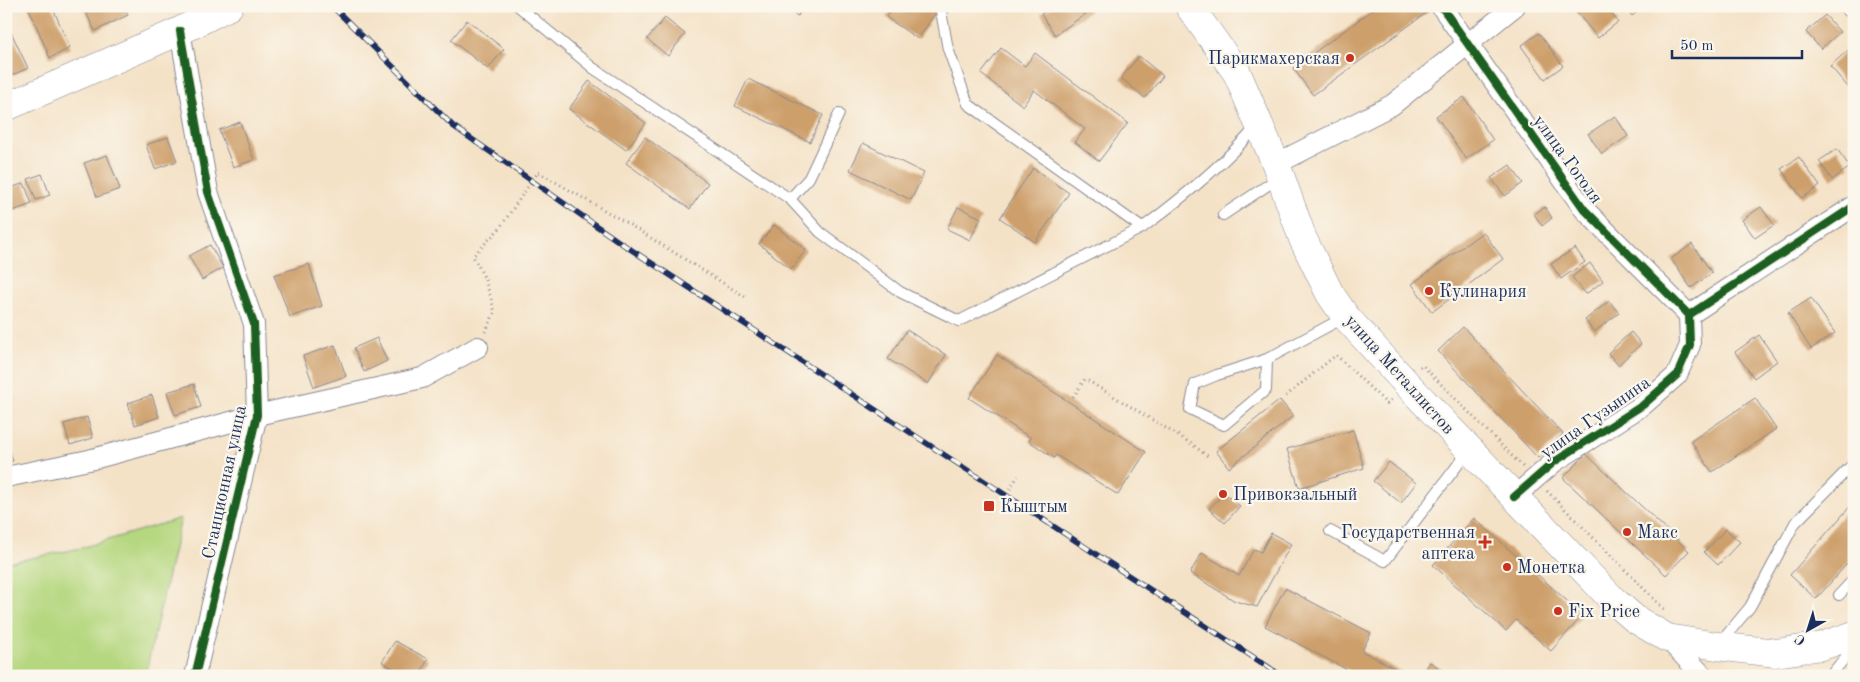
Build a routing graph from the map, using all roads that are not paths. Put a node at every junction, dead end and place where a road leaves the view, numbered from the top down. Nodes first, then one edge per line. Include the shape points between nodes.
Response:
1 (229, 6) edge
2 (518, 6) edge
3 (940, 6) edge
4 (1189, 6) edge
5 (1441, 6) edge
6 (1515, 6) edge
7 (1850, 6) edge
8 (1854, 9) edge
9 (180, 31) junction
10 (1467, 43) junction
11 (6, 107) edge
12 (839, 114) dead end
13 (1260, 123) junction
14 (1278, 170) junction
15 (790, 199) junction
16 (1854, 206) edge
17 (1223, 215) dead end
18 (1142, 228) junction
19 (1689, 315) junction
20 (1346, 317) junction
21 (478, 346) road end
22 (1267, 359) junction
23 (257, 415) junction
24 (1469, 450) junction
25 (1854, 463) edge
26 (6, 477) edge
27 (1514, 497) junction
28 (1330, 531) dead end
29 (1854, 579) edge
30 (1839, 595) dead end
31 (1854, 635) edge
32 (1667, 638) junction
33 (1717, 646) junction
34 (1854, 647) edge
35 (195, 676) edge
36 (1703, 676) edge
37 (1830, 676) edge

1 - 9 main road
2 - 15 lane via 593,68
3 - 18 lane via 948,49 968,104
4 - 13 main road, улица Металлистов via 1237,73
5 - 10 street, улица Гоголя
6 - 10 street
7 - 8 street
9 - 11 main road
9 - 23 street, Станционная улица via 208,192 254,324
10 - 14 street via 1392,105
10 - 19 street, улица Гоголя via 1584,209
12 - 15 lane via 809,178
13 - 14 main road, улица Металлистов
13 - 18 lane via 1189,193
14 - 17 lane
14 - 20 main road, улица Металлистов via 1303,239 1330,294
15 - 18 lane via 820,232 900,292 959,321
16 - 19 street
19 - 27 street, улица Гузынина via 1690,345 1677,375 1643,405 1554,462
20 - 22 lane
20 - 24 main road, улица Металлистов
21 - 23 street, Станционная улица via 422,378
22 - 22 lane via 1195,384 1190,409 1224,425 1266,390
23 - 26 street, Станционная улица via 88,460
23 - 35 street, Станционная улица
24 - 27 main road, улица Металлистов
24 - 28 lane via 1385,561
25 - 33 lane via 1795,523 1750,607
27 - 32 main road, улица Металлистов via 1613,600 1635,619
29 - 30 lane
31 - 33 main road via 1822,646 1776,654
32 - 33 main road
32 - 36 street, улица Металлистов
34 - 37 lane

